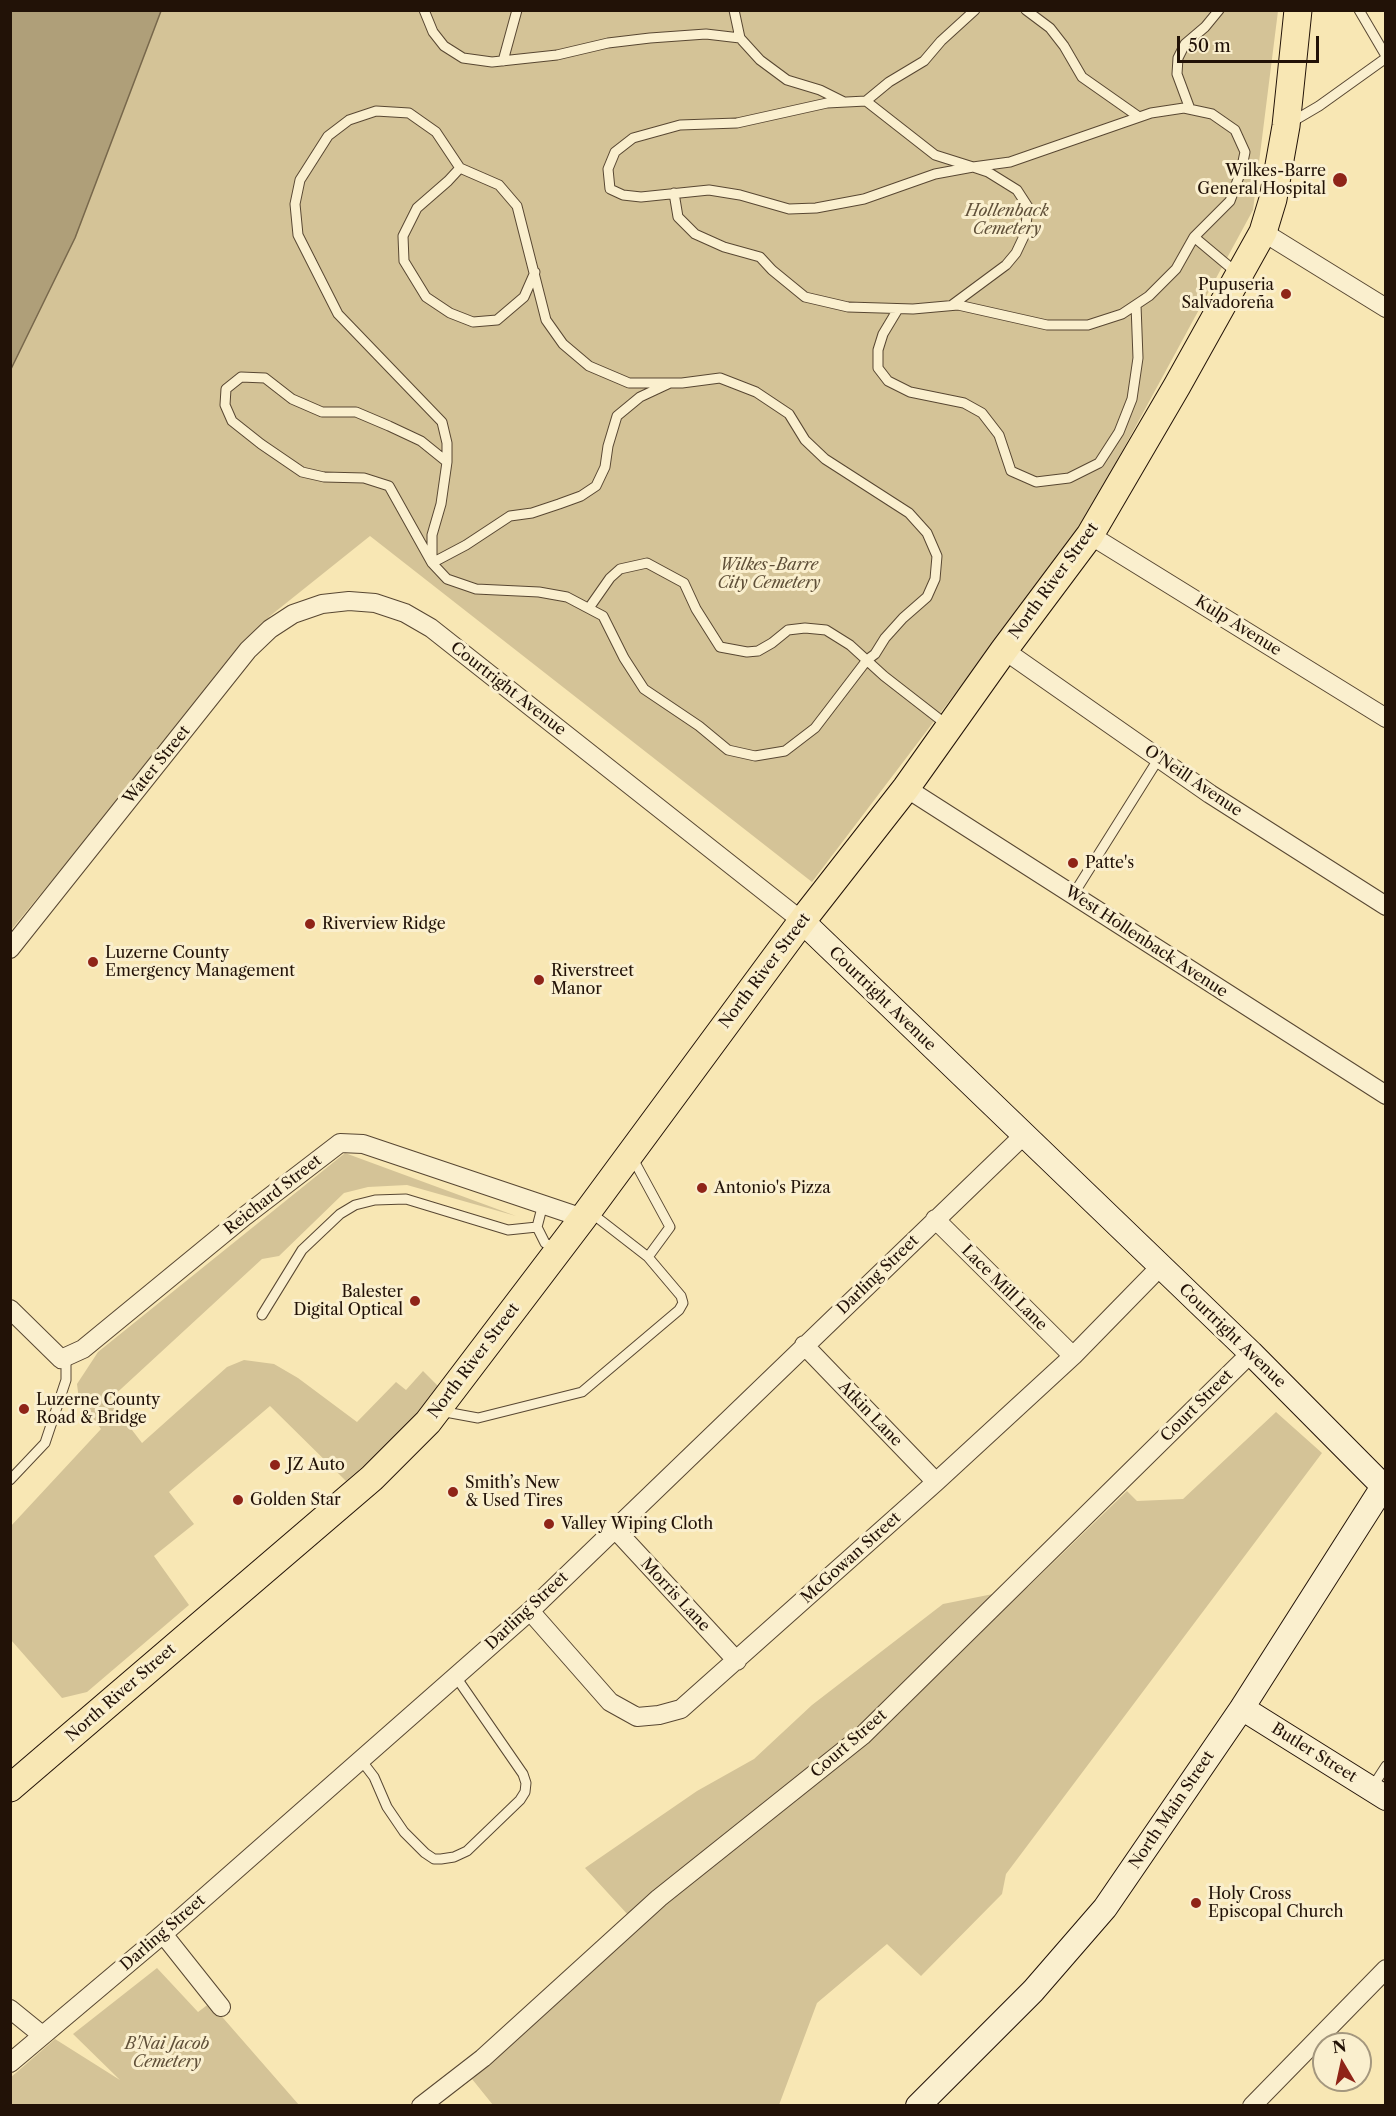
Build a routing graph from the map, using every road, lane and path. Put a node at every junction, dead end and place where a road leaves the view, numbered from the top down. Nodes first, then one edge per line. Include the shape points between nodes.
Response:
1 (424, 10) edge
2 (517, 10) edge
3 (734, 10) edge
4 (975, 10) edge
5 (1026, 10) edge
6 (1219, 10) edge
7 (1298, 10) edge
8 (1359, 10) edge
9 (740, 38) junction
10 (1386, 57) edge
11 (502, 61) junction
12 (866, 101) junction
13 (844, 102) junction
14 (1190, 109) junction
15 (1139, 117) junction
16 (1286, 126) junction
17 (973, 167) junction
18 (460, 168) junction
19 (674, 193) junction
20 (1263, 232) junction
21 (1194, 237) junction
22 (535, 273) junction
23 (1239, 275) junction
24 (952, 305) junction
25 (1136, 305) junction
26 (898, 309) junction
27 (1386, 309) edge
28 (670, 383) junction
29 (447, 462) junction
30 (1090, 535) junction
31 (432, 563) junction
32 (322, 604) joint
33 (589, 608) junction
34 (1004, 650) junction
35 (867, 660) junction
36 (1386, 718) edge
37 (949, 727) junction
38 (1159, 758) junction
39 (906, 788) junction
40 (1073, 895) junction
41 (1386, 906) edge
42 (802, 921) junction
43 (10, 949) edge
44 (1386, 1095) edge
45 (1023, 1136) junction
46 (630, 1154) junction
47 (543, 1204) junction
48 (586, 1215) junction
49 (935, 1219) junction
50 (537, 1227) junction
51 (559, 1250) junction
52 (648, 1257) junction
53 (1160, 1267) junction
54 (10, 1309) edge
55 (262, 1315) dead end
56 (804, 1345) junction
57 (1251, 1353) junction
58 (1073, 1356) junction
59 (66, 1357) junction
60 (437, 1410) junction
61 (10, 1480) edge
62 (936, 1482) junction
63 (1384, 1484) edge
64 (614, 1528) junction
65 (530, 1611) junction
66 (737, 1661) junction
67 (456, 1677) junction
68 (1242, 1708) junction
69 (361, 1760) junction
70 (1386, 1766) edge
71 (10, 1788) edge
72 (1378, 1793) edge
73 (163, 1935) junction
74 (1386, 1969) edge
75 (221, 2007) dead end
76 (10, 2009) edge
77 (42, 2035) junction
78 (10, 2063) edge
79 (421, 2106) edge
80 (918, 2106) edge
81 (1252, 2106) edge

1 - 11 lane via 444,46 463,58
2 - 11 lane
3 - 9 lane
4 - 12 lane via 924,61
5 - 15 lane via 1050,28 1082,77
6 - 14 lane via 1185,44 1178,58 1178,74
7 - 16 main road, North River Street
8 - 10 lane
9 - 11 lane via 706,34 650,38
9 - 13 lane via 760,60 787,80
10 - 16 lane
12 - 13 lane
12 - 17 lane via 935,155
13 - 19 lane via 737,123 680,125 633,138 615,152 608,170 610,189 640,197
14 - 15 lane
14 - 21 lane via 1212,114 1235,130 1245,152 1230,201
15 - 17 lane via 1010,162
16 - 20 main road, North River Street
17 - 19 lane via 935,174 864,199 816,208 789,209 709,190
17 - 24 lane via 1017,190 1028,207 1025,234 1006,265
18 - 22 lane via 499,185 517,206
18 - 22 lane via 417,208 404,236 404,261 426,297 473,322 497,320 524,297
18 - 29 lane via 435,132 409,113 376,111 349,120 328,136 300,180 295,204 298,234 338,314 442,422
19 - 26 lane via 678,217 695,234 760,257 805,297 848,307
20 - 23 main road, North River Street
20 - 27 street
21 - 23 lane
21 - 25 lane via 1176,269
22 - 28 lane via 546,320 563,344 589,366 629,382
23 - 30 main road, North River Street
24 - 25 lane via 1047,325 1088,325
24 - 26 lane
25 - 26 lane via 1138,358 1132,399 1119,432 1099,463 1069,478 1036,482 1011,471 999,435 982,413 964,403 910,392 888,381 878,368 878,350
28 - 31 lane via 640,397 617,416 597,486 560,504 510,516
28 - 35 lane via 720,378 756,392 789,414 805,440 825,459 909,513 927,533 937,556 927,597
29 - 31 lane via 432,535
29 - 31 lane via 421,441 389,426 356,412 322,412 292,399 265,378 242,377 226,389 225,405 232,421 302,472 364,478 390,486
30 - 34 main road, North River Street
30 - 36 street, Kulp Avenue
31 - 33 lane via 447,579 476,589 558,595
32 - 42 street, Courtright Avenue via 375,603 405,613 431,628
32 - 43 street, Water Street via 293,614 248,650
33 - 35 lane via 620,569 647,563 684,583 720,647 758,651 788,630 805,628 826,630
33 - 35 lane via 603,616 644,689 728,750 755,756 784,751 816,728
34 - 37 main road, North River Street
34 - 38 street, O'Neill Avenue
35 - 37 lane
37 - 39 main road, North River Street
38 - 40 lane
38 - 41 street, O'Neill Avenue
39 - 40 street, West Hollenback Avenue
39 - 42 main road, North River Street
40 - 44 street, West Hollenback Avenue
42 - 45 main road, Courtright Avenue
42 - 46 main road, North River Street
45 - 49 street, Darling Street
45 - 53 main road, Courtright Avenue
46 - 48 main road, North River Street
46 - 52 lane via 670,1227
47 - 48 street, Reichard Street
47 - 50 lane
47 - 59 street, Reichard Street via 363,1144 340,1143 83,1350
48 - 51 main road, North River Street
48 - 52 lane
49 - 56 street, Darling Street
49 - 58 street, Lace Mill Lane
50 - 51 lane via 545,1243
50 - 55 lane via 508,1230 406,1199 355,1205 302,1250
51 - 60 main road, North River Street
52 - 60 lane via 681,1296 680,1310 582,1392 478,1418
53 - 57 main road, Courtright Avenue
53 - 58 street, McGowan Street
54 - 59 street via 60,1359
56 - 62 street, Atkin Lane
56 - 64 street, Darling Street
57 - 63 main road, Courtright Avenue
57 - 79 street, Court Street via 862,1736 659,1898 483,2058
58 - 62 street, McGowan Street
59 - 61 lane via 66,1380 45,1443
60 - 71 main road, North River Street via 372,1478
62 - 66 street, McGowan Street
63 - 68 main road, North Main Street
64 - 65 street, Darling Street
64 - 66 street, Morris Lane
65 - 66 street, McGowan Street via 610,1702 637,1717 681,1709
65 - 67 street, Darling Street
67 - 69 street, Darling Street
67 - 69 lane via 526,1783 520,1800 467,1851 441,1859 424,1853 387,1807 374,1777
68 - 72 main road, Butler Street
68 - 80 main road, North Main Street via 1106,1908 1033,1991
69 - 73 street, Darling Street
70 - 72 lane
73 - 75 street
73 - 77 street, Darling Street
74 - 81 street
76 - 77 street
77 - 78 street, Darling Street

